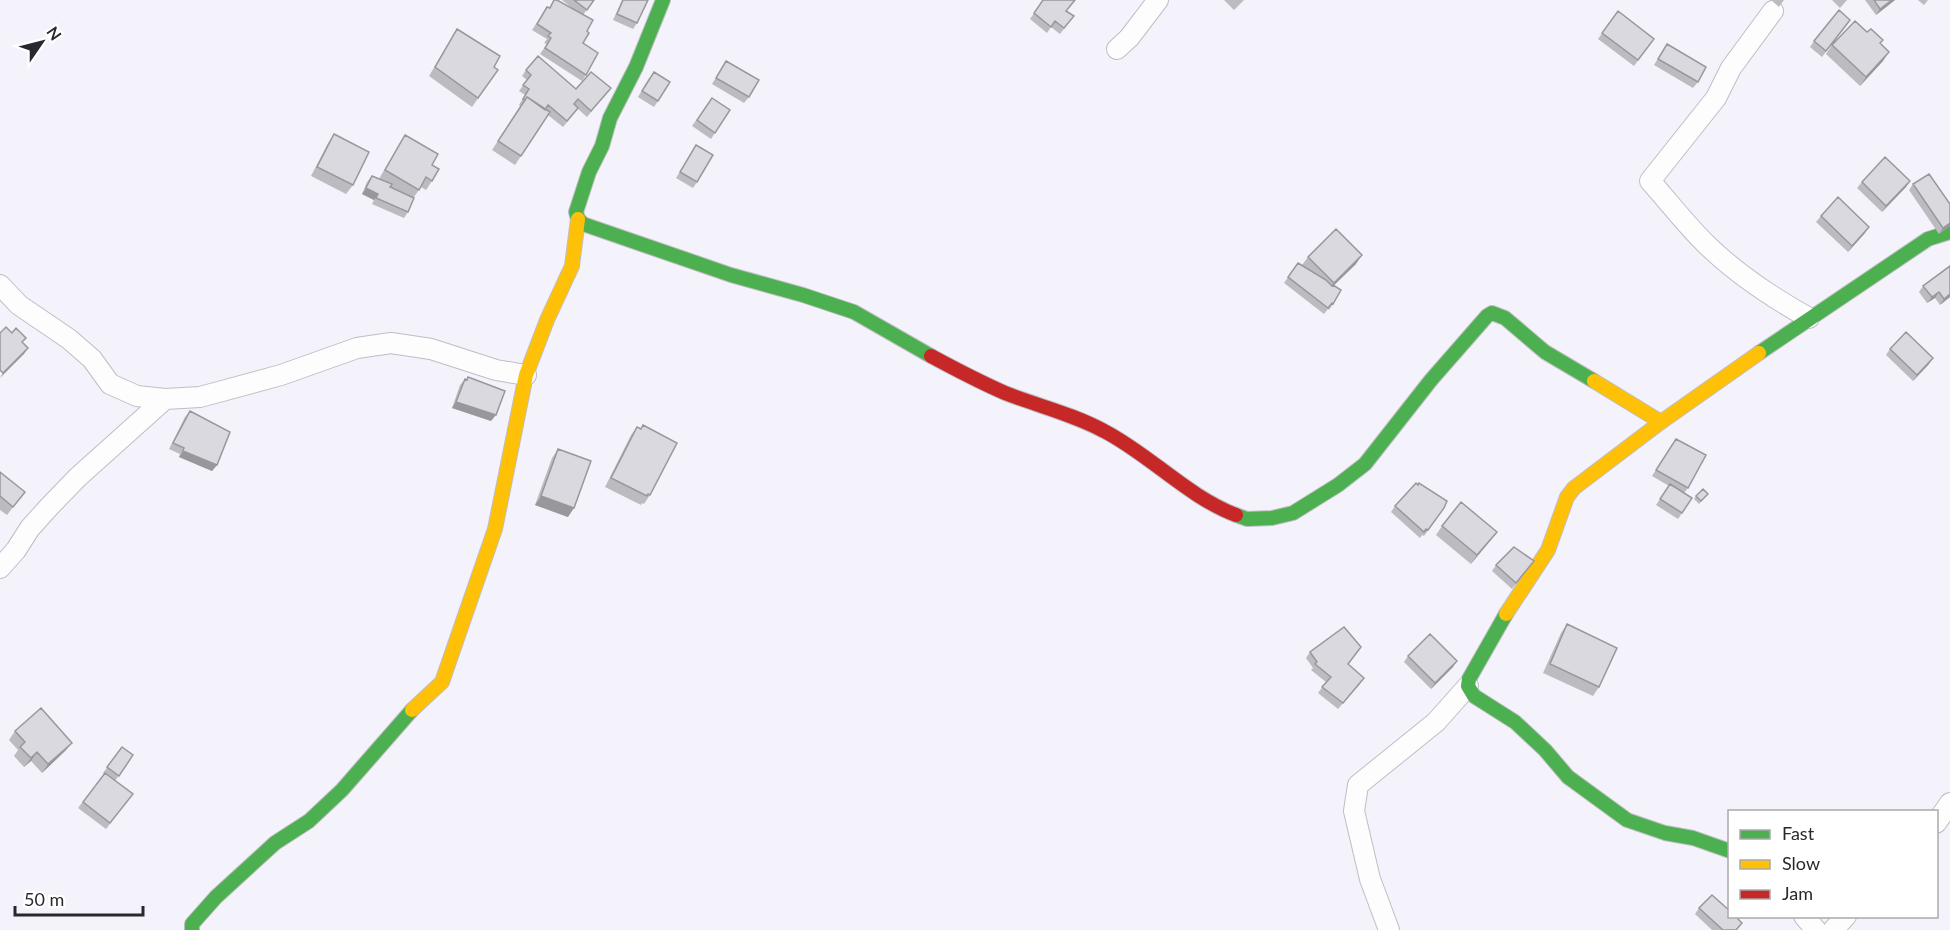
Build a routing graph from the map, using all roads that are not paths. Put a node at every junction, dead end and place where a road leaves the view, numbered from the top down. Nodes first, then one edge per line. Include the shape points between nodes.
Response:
1 (663, 0) edge
2 (1158, 0) edge
3 (1773, 11) dead end
4 (1117, 49) dead end
5 (578, 219) junction
6 (1950, 232) edge
7 (0, 285) edge
8 (1809, 318) junction
9 (526, 375) junction
10 (165, 399) junction
11 (1661, 422) junction
12 (0, 568) edge
13 (1468, 686) junction
14 (1950, 803) edge
15 (1938, 821) edge
16 (1728, 850) edge
17 (1805, 918) edge
18 (1844, 918) edge
19 (192, 930) edge
20 (1389, 930) edge
21 (1816, 930) edge
22 (1833, 930) edge

1 - 5 street via 589,172 576,212
2 - 4 street
3 - 8 street via 1731,68 1716,98 1650,181 1707,245 1738,272
5 - 9 street via 572,266
5 - 11 street via 730,275 854,312 951,368 1105,431 1203,498 1247,519 1293,513 1365,464 1431,380 1492,313 1505,318 1545,352
6 - 8 street via 1928,239
7 - 10 street via 19,305 92,359 110,384 137,396
8 - 11 street
9 - 10 street via 496,370 431,349 391,343 357,348 281,375 200,397
9 - 19 street via 495,529 442,682 309,821 275,843 216,897 192,924
10 - 12 street via 56,499
11 - 13 street via 1567,497 1548,550 1517,595
13 - 16 street via 1474,696 1515,722 1568,777 1627,820
13 - 20 street via 1436,722 1358,785 1354,811 1370,879
14 - 15 street
17 - 21 street
18 - 22 street

